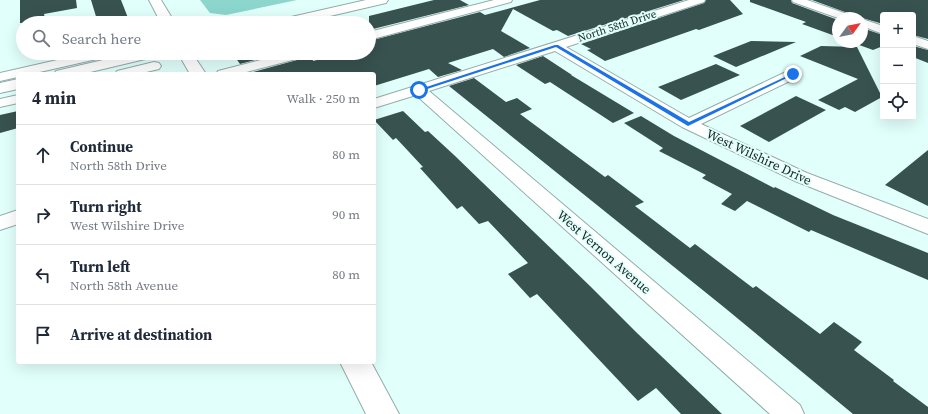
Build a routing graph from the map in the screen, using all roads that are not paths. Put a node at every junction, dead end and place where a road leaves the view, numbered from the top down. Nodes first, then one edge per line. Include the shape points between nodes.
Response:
1 (155, 0) edge
2 (382, 0) edge
3 (507, 0) edge
4 (700, 0) edge
5 (797, 0) edge
6 (832, 12) edge
7 (164, 16) edge
8 (313, 16) edge
9 (868, 24) edge
10 (880, 29) edge
11 (376, 34) edge
12 (916, 41) edge
13 (928, 45) edge
14 (556, 46) junction
15 (74, 60) edge
16 (153, 60) edge
17 (189, 60) edge
18 (276, 60) edge
19 (18, 72) edge
20 (75, 72) edge
21 (126, 72) edge
22 (197, 72) edge
23 (231, 72) edge
24 (16, 73) edge
25 (793, 74) dead end
26 (0, 76) edge
27 (16, 84) edge
28 (0, 88) edge
29 (419, 90) junction
30 (16, 100) edge
31 (376, 103) edge
32 (0, 104) edge
33 (688, 124) junction
34 (16, 218) edge
35 (0, 223) edge
36 (928, 227) edge
37 (356, 364) edge
38 (383, 414) edge
39 (790, 414) edge

1 - 7 main road
2 - 8 main road
3 - 11 street
4 - 14 street, North 58th Drive
5 - 6 street
9 - 10 street
12 - 13 street
14 - 29 street, North 58th Drive
14 - 33 street, West Wilshire Drive
15 - 19 street
16 - 20 main road
16 - 21 street
17 - 22 main road
18 - 23 street
24 - 26 street
25 - 33 street
27 - 28 main road
29 - 31 street, North 58th Drive
29 - 39 street, West Vernon Avenue
30 - 32 street
33 - 36 street, West Wilshire Drive via 801,178
34 - 35 street
37 - 38 main road

